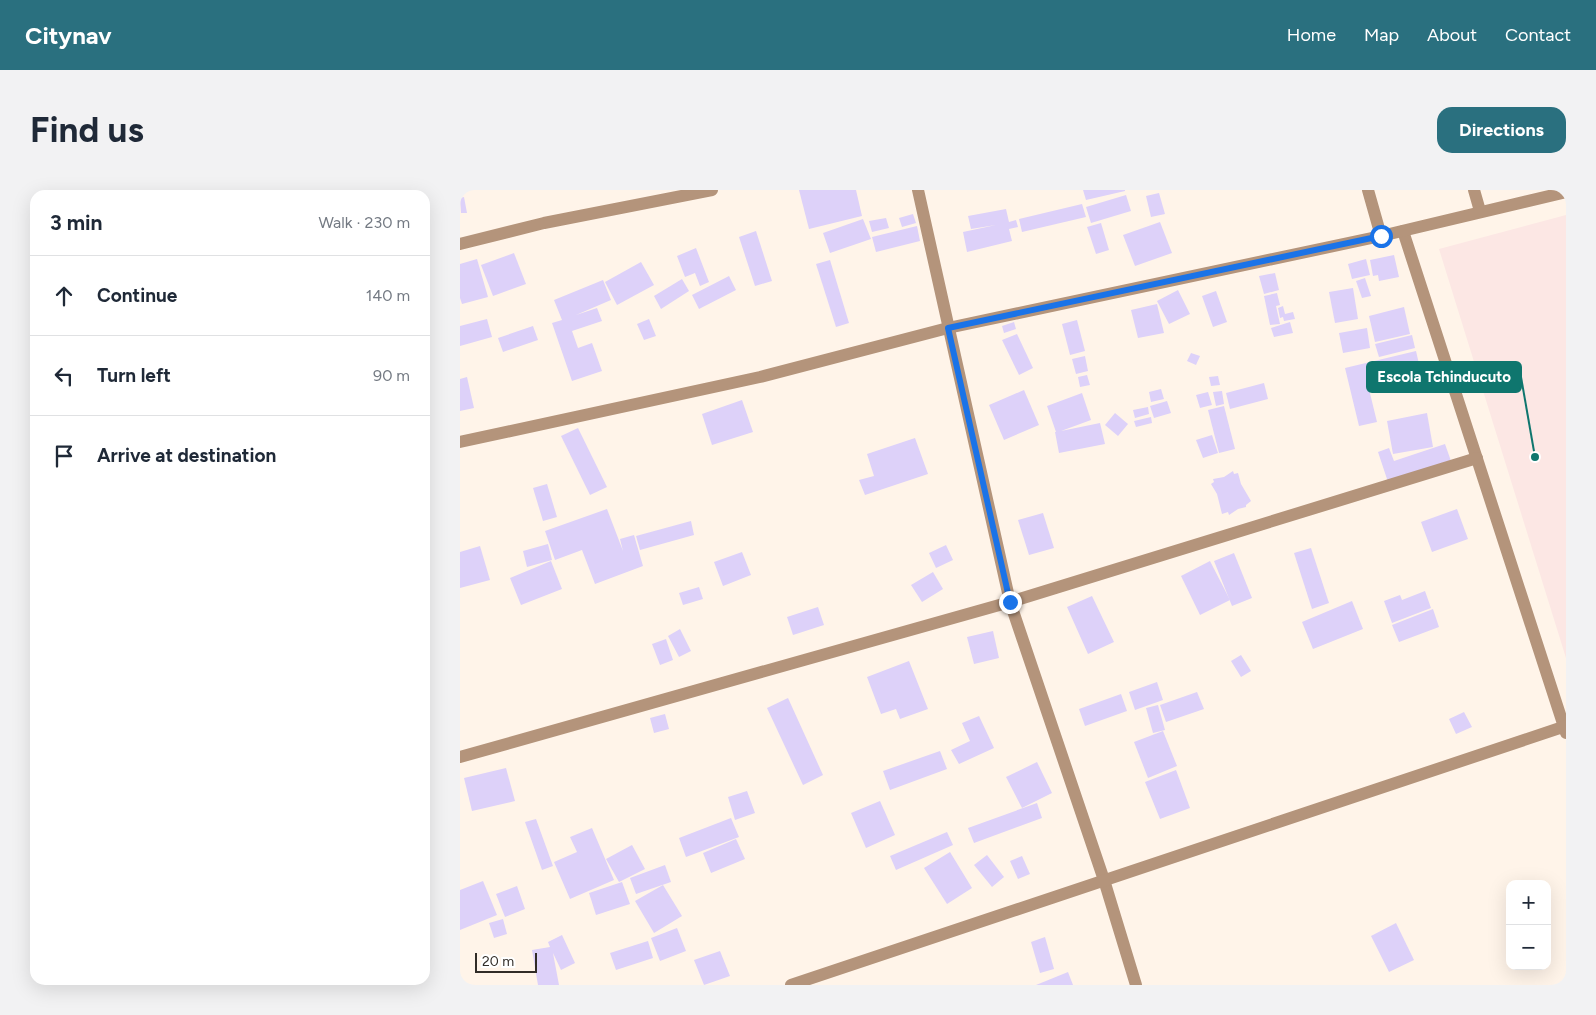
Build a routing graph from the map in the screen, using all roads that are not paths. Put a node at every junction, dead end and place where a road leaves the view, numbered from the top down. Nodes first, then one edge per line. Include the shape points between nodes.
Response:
1 (712, 190) edge
2 (918, 190) edge
3 (1368, 190) edge
4 (1474, 190) edge
5 (1566, 192) edge
6 (1480, 211) junction
7 (1403, 231) junction
8 (1381, 236) junction
9 (460, 244) edge
10 (948, 328) junction
11 (460, 442) edge
12 (1477, 458) junction
13 (1010, 602) junction
14 (1565, 728) edge
15 (460, 757) edge
16 (1104, 880) junction
17 (791, 985) edge
18 (1136, 985) edge

1 - 9 street via 544,223
2 - 10 street
3 - 8 street
4 - 6 street
5 - 6 street
6 - 7 street
7 - 8 street
7 - 12 street
8 - 10 street
10 - 11 street via 760,377
10 - 13 street
12 - 13 street
12 - 14 street
13 - 15 street
13 - 16 street
14 - 16 street
16 - 17 street
16 - 18 street

